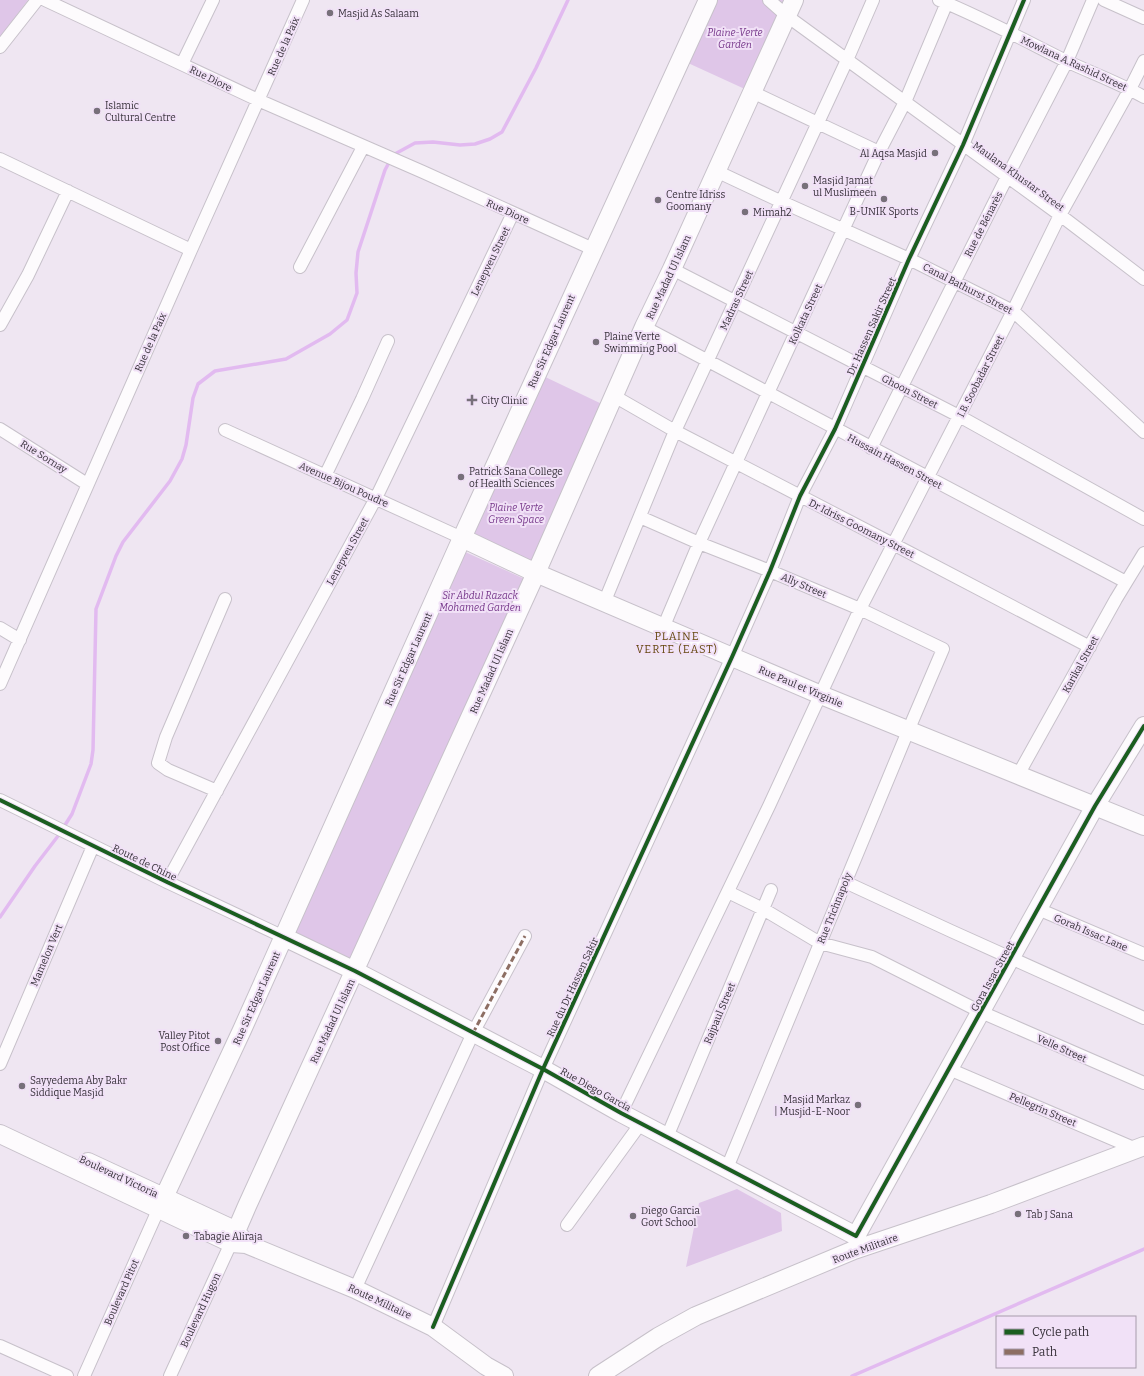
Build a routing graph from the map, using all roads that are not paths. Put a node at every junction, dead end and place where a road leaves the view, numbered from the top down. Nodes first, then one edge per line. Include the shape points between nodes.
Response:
1 (37, 0) edge
2 (45, 0) edge
3 (213, 0) edge
4 (303, 0) edge
5 (708, 0) edge
6 (769, 0) edge
7 (873, 0) edge
8 (1024, 0) edge
9 (1093, 0) edge
10 (1104, 0) edge
11 (944, 1) edge
12 (791, 8) edge
13 (1144, 18) edge
14 (1011, 33) junction
15 (0, 47) edge
16 (847, 60) junction
17 (1067, 61) junction
18 (1144, 61) edge
19 (182, 64) junction
20 (1130, 89) junction
21 (752, 92) junction
22 (1144, 97) edge
23 (258, 100) junction
24 (905, 102) junction
25 (818, 124) junction
26 (963, 145) junction
27 (364, 147) junction
28 (879, 152) junction
29 (0, 159) edge
30 (716, 171) junction
31 (1007, 177) junction
32 (68, 191) junction
33 (782, 202) junction
34 (513, 213) junction
35 (1060, 215) junction
36 (844, 229) junction
37 (593, 249) junction
38 (191, 250) junction
39 (909, 259) junction
40 (300, 267) dead end
41 (672, 269) junction
42 (1144, 279) edge
43 (954, 281) junction
44 (735, 301) junction
45 (1013, 310) junction
46 (0, 325) edge
47 (644, 327) junction
48 (796, 332) junction
49 (388, 341) dead end
50 (707, 361) junction
51 (862, 366) junction
52 (902, 386) junction
53 (769, 393) junction
54 (614, 396) junction
55 (959, 416) junction
56 (0, 428) edge
57 (835, 429) junction
58 (225, 430) dead end
59 (675, 431) junction
60 (1144, 432) edge
61 (871, 448) junction
62 (736, 463) junction
63 (325, 476) junction
64 (927, 477) junction
65 (87, 484) junction
66 (800, 496) junction
67 (376, 498) junction
68 (640, 517) junction
69 (1144, 519) edge
70 (462, 538) junction
71 (699, 543) junction
72 (893, 544) junction
73 (1144, 553) edge
74 (770, 571) junction
75 (536, 573) junction
76 (1126, 582) junction
77 (225, 599) dead end
78 (604, 602) junction
79 (860, 609) junction
80 (0, 628) edge
81 (663, 628) junction
82 (20, 640) junction
83 (1090, 647) junction
84 (943, 649) joint
85 (732, 657) junction
86 (0, 684) edge
87 (821, 695) junction
88 (1144, 726) edge
89 (908, 731) junction
90 (1018, 775) junction
91 (217, 791) junction
92 (0, 800) edge
93 (1096, 806) junction
94 (1144, 826) edge
95 (93, 846) junction
96 (167, 882) junction
97 (845, 882) junction
98 (771, 890) dead end
99 (728, 892) junction
100 (763, 909) junction
101 (1038, 909) junction
102 (525, 936) dead end
103 (284, 937) junction
104 (820, 943) junction
105 (1144, 954) edge
106 (1011, 957) junction
107 (355, 971) junction
108 (981, 1012) junction
109 (1144, 1018) edge
110 (473, 1033) junction
111 (0, 1064) edge
112 (543, 1069) junction
113 (949, 1069) junction
114 (1144, 1083) edge
115 (621, 1113) junction
116 (0, 1121) edge
117 (641, 1123) junction
118 (0, 1134) edge
119 (667, 1137) junction
120 (1140, 1147) edge
121 (727, 1168) junction
122 (162, 1203) junction
123 (567, 1225) dead end
124 (856, 1236) joint
125 (238, 1240) junction
126 (355, 1289) junction
127 (433, 1327) junction
128 (0, 1346) edge
129 (67, 1376) edge
130 (84, 1376) edge
131 (170, 1376) edge
132 (504, 1376) edge
133 (598, 1376) edge

1 - 15 street
2 - 19 street, Rue Diore
3 - 19 street
4 - 23 street, Rue de la Paix
5 - 37 main road, Rue Sir Edgar Laurent
6 - 12 street, Maulana Khustar Street
7 - 16 street, Madras Street
8 - 14 street, Dr. Hassen Sakir Street
9 - 17 street, Rue de Bénarès
10 - 13 street
11 - 14 street, Mowlana A.Rashid Street
11 - 24 street, Kolkata Street
12 - 16 street, Maulana Khustar Street
12 - 21 main road, Rue Madad Ul Islam
14 - 17 street, Mowlana A.Rashid Street
14 - 26 street, Dr. Hassen Sakir Street
16 - 24 street, Maulana Khustar Street
16 - 25 street, Madras Street
17 - 20 street, Mowlana A.Rashid Street
17 - 31 street, Rue de Bénarès
18 - 20 street, I.B. Soobadar Street
19 - 23 street, Rue Diore
20 - 22 street, Mowlana A.Rashid Street
20 - 35 street, I.B. Soobadar Street
21 - 25 street
21 - 30 main road, Rue Madad Ul Islam
23 - 27 street, Rue Diore
23 - 38 street, Rue de la Paix
24 - 26 street, Maulana Khustar Street
24 - 28 street, Kolkata Street
25 - 28 street
25 - 33 street, Madras Street
26 - 31 street, Maulana Khustar Street
26 - 39 street, Dr. Hassen Sakir Street
27 - 34 street, Rue Diore
27 - 40 street
28 - 36 street, Kolkata Street
29 - 32 street
30 - 33 street, Canal Bathurst Street
30 - 41 main road, Rue Madad Ul Islam
31 - 35 street, Maulana Khustar Street
31 - 43 street, Rue de Bénarès
32 - 38 street
32 - 46 street via 28,275
33 - 36 street, Canal Bathurst Street
33 - 44 street, Madras Street
34 - 37 street, Rue Diore
34 - 67 street, Lenepveu Street
35 - 42 street, Maulana Khustar Street
35 - 45 street, I.B. Soobadar Street
36 - 39 street, Canal Bathurst Street
36 - 48 street, Kolkata Street
37 - 70 main road, Rue Sir Edgar Laurent
38 - 65 street, Rue de la Paix
39 - 43 street, Canal Bathurst Street
39 - 51 street, Dr. Hassen Sakir Street
41 - 44 street, Ghoon Street
41 - 47 main road, Rue Madad Ul Islam
43 - 45 street, Canal Bathurst Street
43 - 52 street, Rue de Bénarès
44 - 48 street, Ghoon Street
44 - 50 street, Madras Street
45 - 55 street, I.B. Soobadar Street
45 - 60 street, Canal Bathurst Street
47 - 50 street, Hussain Hassen Street
47 - 54 main road, Rue Madad Ul Islam
48 - 51 street, Ghoon Street
48 - 53 street, Kolkata Street
49 - 63 street
50 - 53 street, Hussain Hassen Street
50 - 59 street, Madras Street
51 - 52 street, Ghoon Street
51 - 57 street, Dr. Hassen Sakir Street
52 - 55 street, Ghoon Street
52 - 61 street, Rue de Bénarès
53 - 57 street, Hussain Hassen Street
53 - 62 street, Kolkata Street
54 - 59 street, Dr Idriss Goomany Street
54 - 75 main road, Rue Madad Ul Islam
55 - 64 street, I.B. Soobadar Street
55 - 69 street, Ghoon Street
56 - 65 street, Rue Sornay
57 - 61 street, Hussain Hassen Street
57 - 66 street, Dr. Hassen Sakir Street
58 - 63 street, Avenue Bijou Poudre
59 - 62 street, Dr Idriss Goomany Street
59 - 68 street, Madras Street
61 - 64 street, Hussain Hassen Street
62 - 66 street, Dr Idriss Goomany Street
62 - 71 street, Kolkata Street
63 - 67 street, Avenue Bijou Poudre
64 - 72 street, I.B. Soobadar Street
64 - 76 street, Hussain Hassen Street
65 - 82 street, Rue de la Paix
66 - 72 street, Dr Idriss Goomany Street
66 - 74 street, Dr. Hassen Sakir Street
67 - 70 street, Avenue Bijou Poudre
67 - 91 street, Lenepveu Street
68 - 71 street, Ally Street
68 - 78 street, Madras Street
70 - 75 main road, Rue Paul et Virginie
70 - 103 main road, Rue Sir Edgar Laurent
71 - 74 street, Ally Street
71 - 81 street, Kolkata Street
72 - 79 street, I.B. Soobadar Street
72 - 83 street, Dr Idriss Goomany Street
73 - 76 street, Karikal Street
74 - 79 street, Ally Street
74 - 85 street, Dr. Hassen Sakir Street
75 - 78 main road, Rue Paul et Virginie
75 - 107 main road, Rue Madad Ul Islam
76 - 83 street, Karikal Street
77 - 91 street via 166,737 158,763 168,770
78 - 81 main road, Rue Paul et Virginie
79 - 84 street, Ally Street
79 - 87 street, I.B. Soobadar Street
80 - 82 street
81 - 85 main road, Rue Paul et Virginie
82 - 86 street, Rue de la Paix
83 - 90 street, Karikal Street
84 - 89 street, Rue Trichnapoly
85 - 87 main road, Rue Paul et Virginie
85 - 112 street, Rue du Dr Hassen Sakir
87 - 89 main road, Rue Paul et Virginie
87 - 99 street, I.B. Soobadar Street
88 - 93 main road, Gora Issac Street
89 - 90 main road, Rue Paul et Virginie
89 - 97 street, Rue Trichnapoly
90 - 93 main road, Rue Paul et Virginie
91 - 96 street, Lenepveu Street
92 - 95 street, Route de Chine
93 - 94 main road, Rue Paul et Virginie
93 - 101 main road, Gora Issac Street
95 - 96 street, Route de Chine
95 - 111 street, Mamelon Vert
96 - 103 street, Route de Chine
97 - 104 street, Rue Trichnapoly
97 - 106 street
98 - 100 street, Rajpaul Street
99 - 100 street, Velle Street
99 - 115 street, I.B. Soobadar Street
100 - 104 street, Velle Street
100 - 119 street, Rajpaul Street
101 - 105 street, Gorah Issac Lane
101 - 106 main road, Gora Issac Street
102 - 110 street
103 - 107 main road, Rue Diego Garcia
103 - 122 main road, Rue Sir Edgar Laurent
104 - 108 street, Velle Street via 872,957
104 - 121 street, Rue Trichnapoly
106 - 108 main road, Gora Issac Street
106 - 109 street
107 - 110 main road, Rue Diego Garcia
107 - 125 main road, Rue Madad Ul Islam via 250,1198
108 - 113 main road, Gora Issac Street
108 - 114 street, Velle Street
110 - 112 main road, Rue Diego Garcia
110 - 126 street
112 - 115 main road, Rue Diego Garcia
112 - 127 street, Rue du Dr Hassen Sakir
113 - 120 street, Pellegrin Street
113 - 124 main road, Gora Issac Street
115 - 117 main road, Rue Diego Garcia
116 - 122 main road, Boulevard Victoria
117 - 119 main road, Rue Diego Garcia
117 - 123 street
118 - 122 main road, Boulevard Victoria
119 - 121 main road, Rue Diego Garcia
120 - 133 main road, Route Militaire via 991,1204 854,1250 696,1316
121 - 124 main road, Rue Diego Garcia
122 - 125 main road, Boulevard Victoria via 228,1227
122 - 130 street, Boulevard Pitot
125 - 126 main road, Route Militaire
125 - 131 street, Boulevard Hugon
126 - 127 main road, Route Militaire
127 - 132 main road, Route Militaire
128 - 129 street

